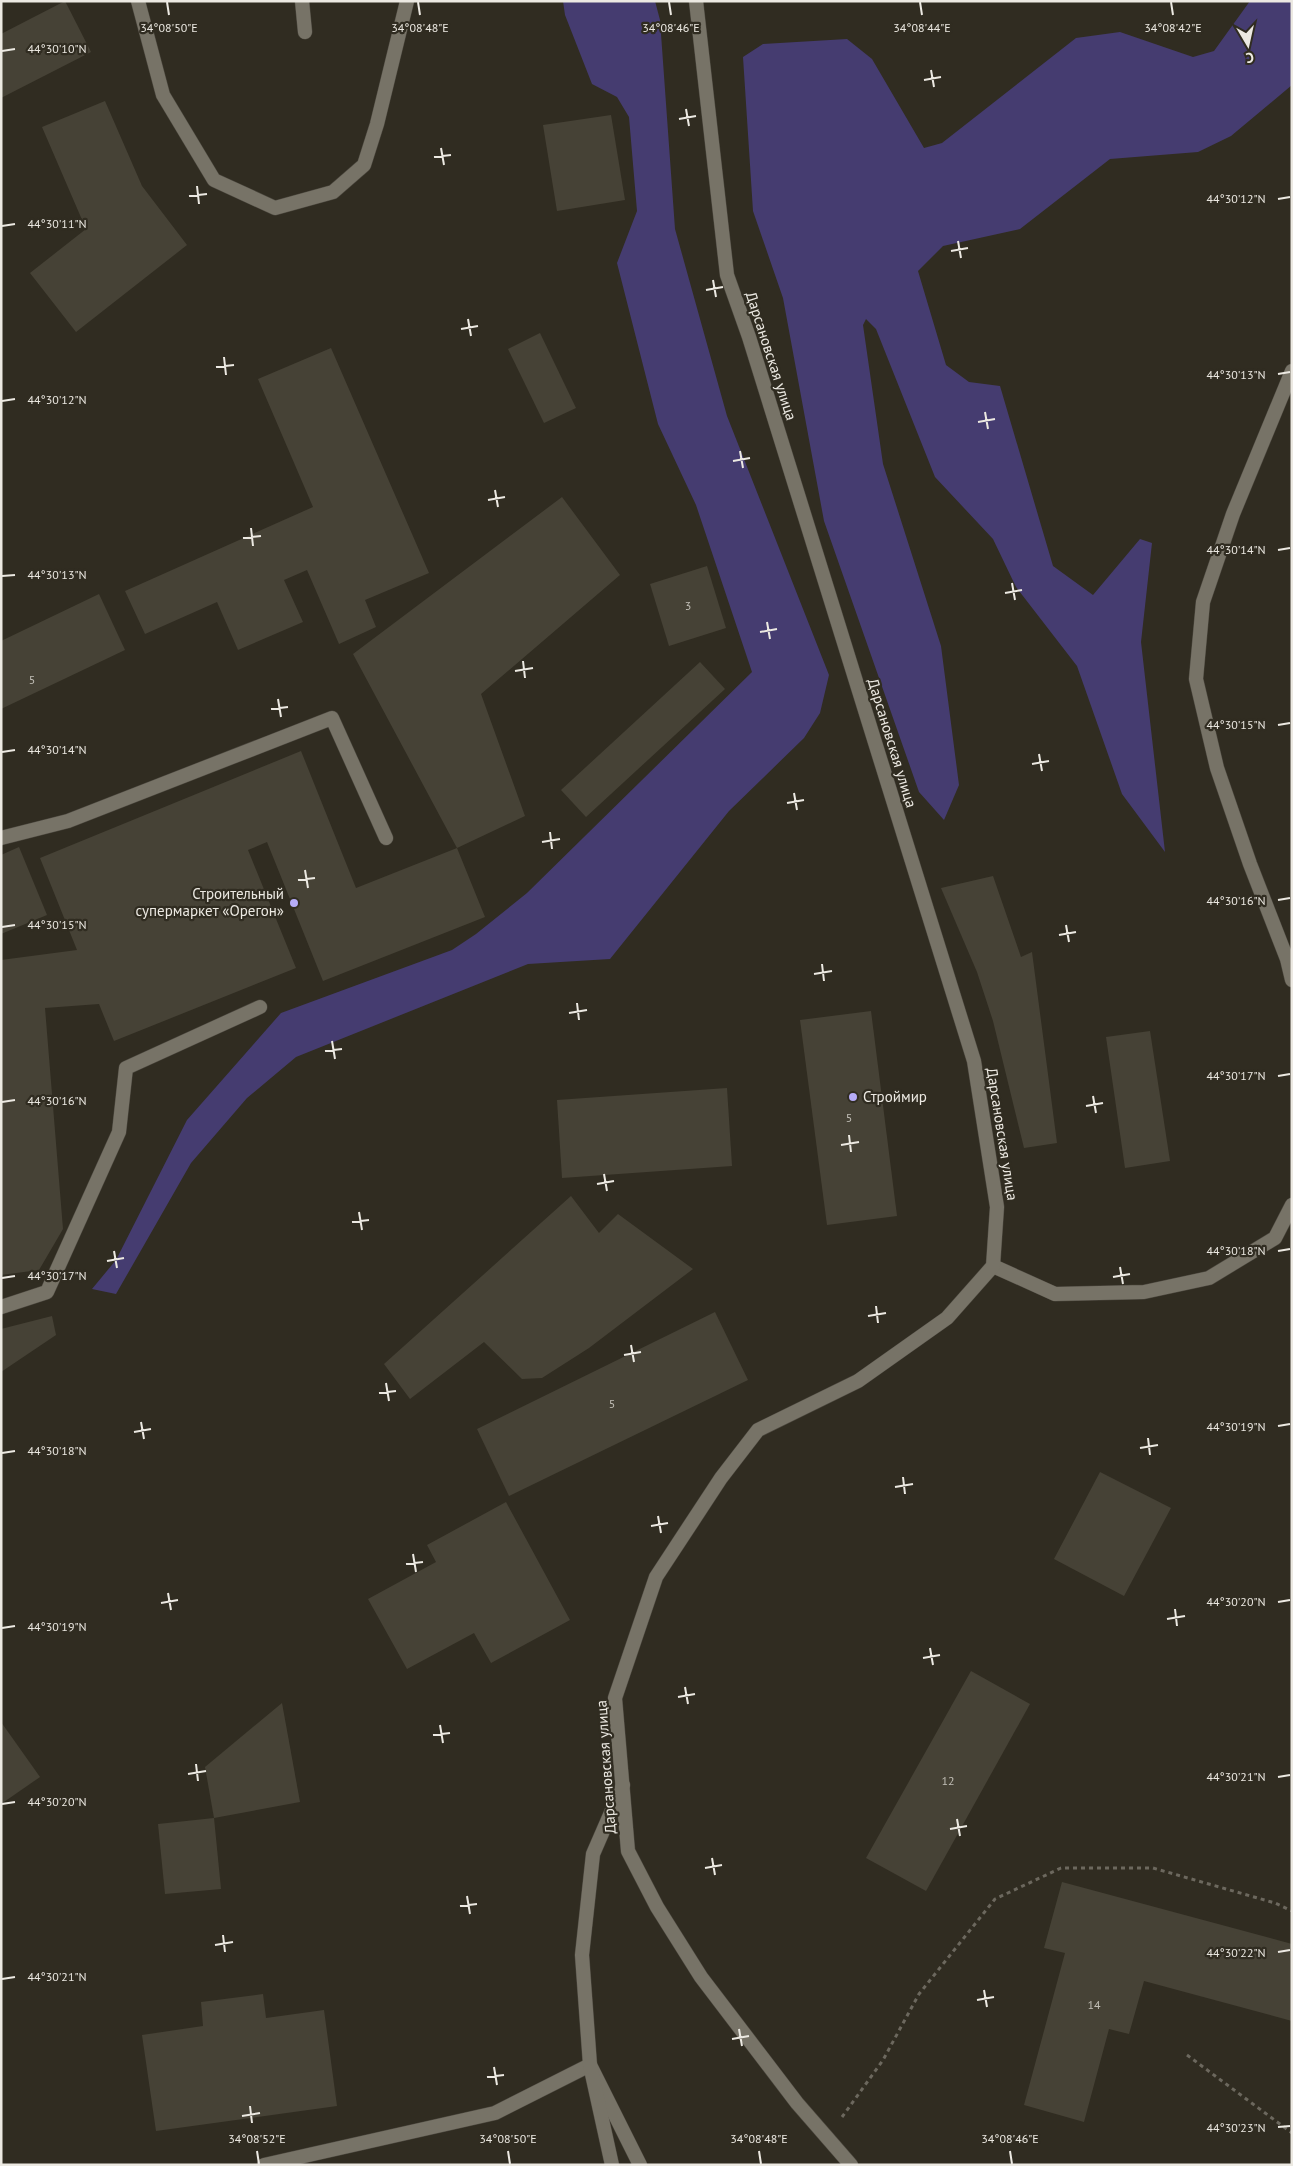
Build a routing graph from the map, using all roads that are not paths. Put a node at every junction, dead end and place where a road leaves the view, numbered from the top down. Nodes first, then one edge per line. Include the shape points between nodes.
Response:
1 (138, 1) edge
2 (302, 1) edge
3 (407, 1) edge
4 (696, 1) edge
5 (306, 32) dead end
6 (1292, 371) edge
7 (1, 838) edge
8 (386, 838) dead end
9 (1292, 980) edge
10 (260, 1007) dead end
11 (1292, 1205) edge
12 (993, 1266) junction
13 (1, 1307) edge
14 (623, 1784) junction
15 (590, 2065) junction
16 (264, 2165) edge
17 (612, 2165) edge
18 (640, 2165) edge
19 (850, 2165) edge

1 - 3 street via 163,95 214,180 275,208 334,192 364,165
2 - 5 street
4 - 12 street, Дарсановская улица via 727,275 974,1060 997,1207
6 - 9 street via 1233,514 1203,602 1196,679 1217,768
7 - 8 street via 68,821 332,718
10 - 13 street via 126,1068 119,1132 47,1292
11 - 12 street via 1275,1238 1209,1278 1144,1292 1056,1294
12 - 14 street, Дарсановская улица via 947,1318 858,1381 758,1430 720,1478 656,1577 615,1698
14 - 15 street via 593,1854 582,1955
14 - 19 street, Дарсановская улица via 628,1851 657,1907 701,1977 797,2103
15 - 16 street via 495,2113
15 - 17 street
15 - 18 street

